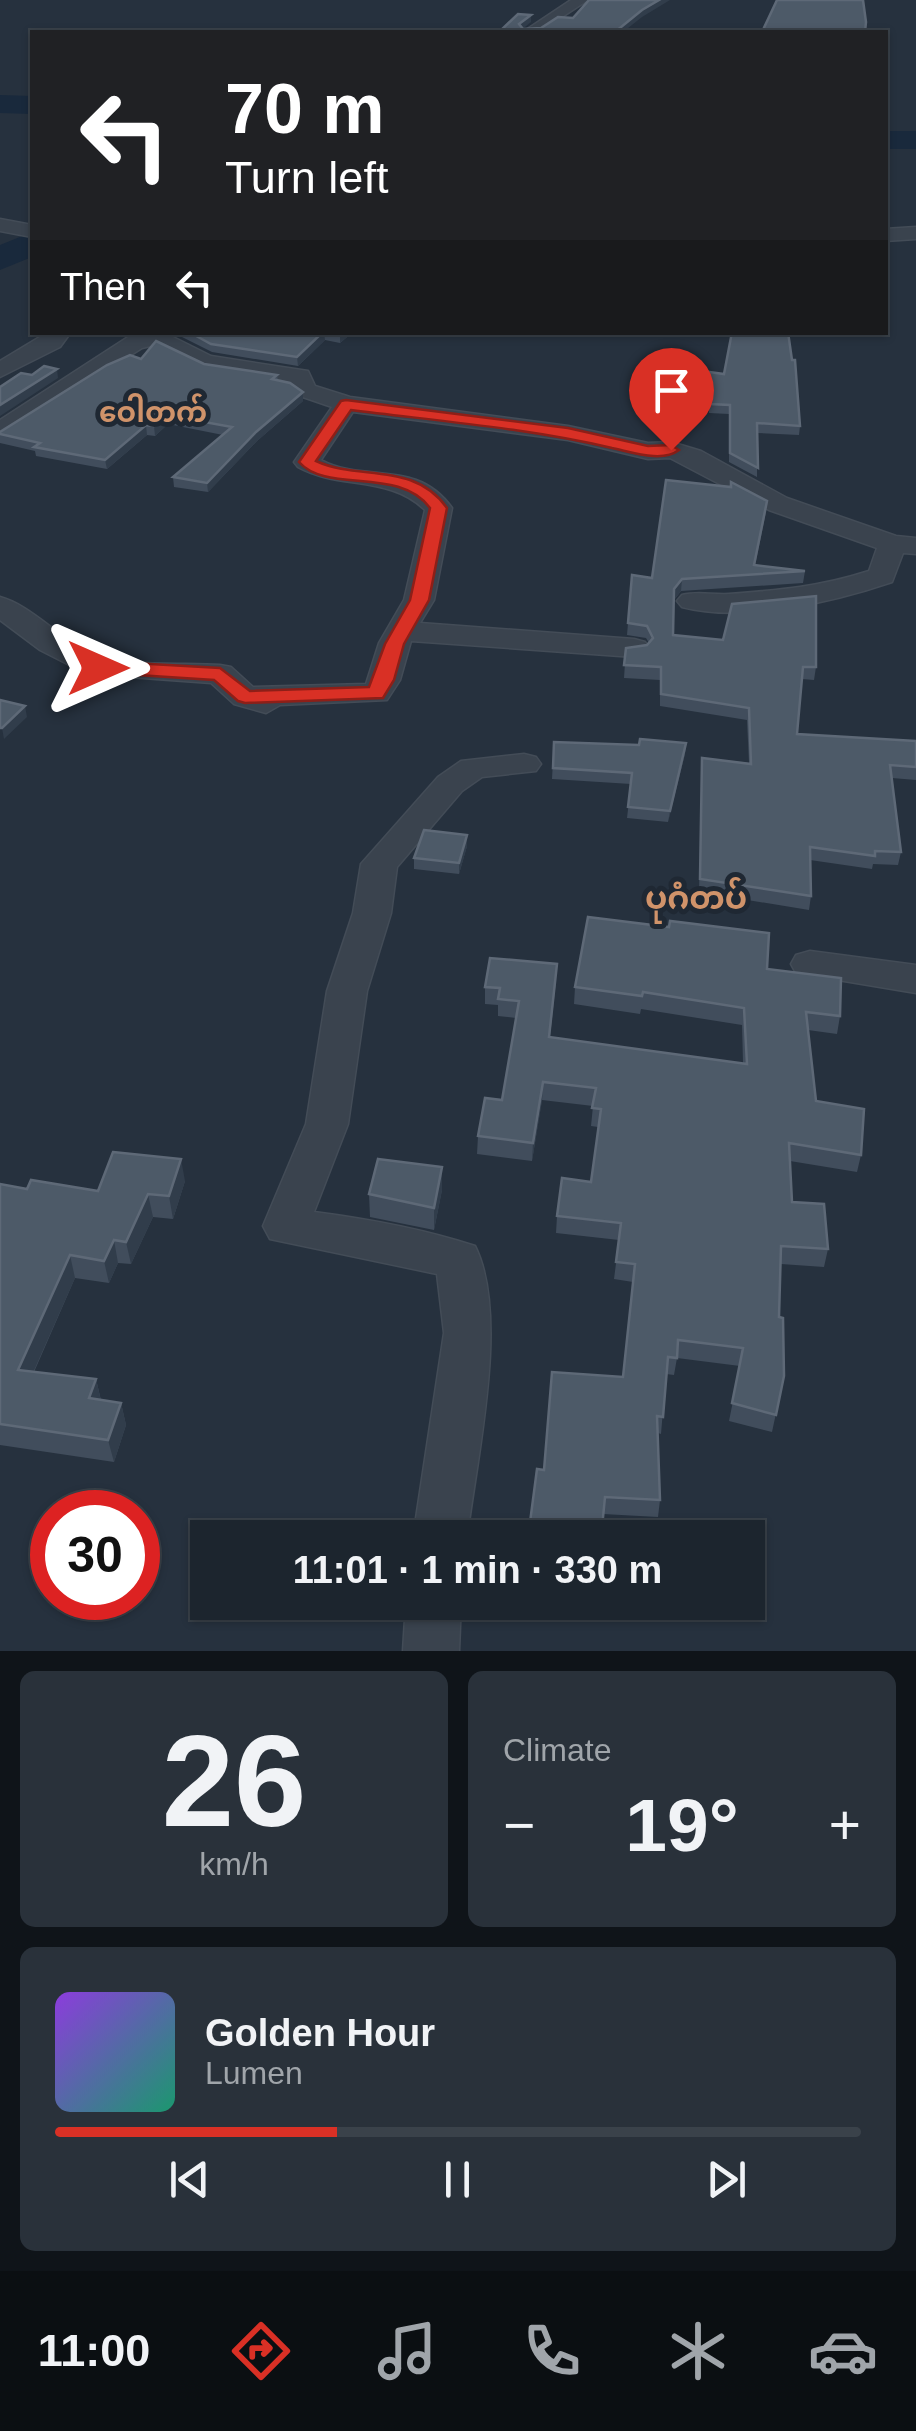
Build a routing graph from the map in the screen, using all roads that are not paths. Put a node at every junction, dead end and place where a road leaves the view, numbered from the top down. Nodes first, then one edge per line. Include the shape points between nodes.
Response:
1 (581, 0) edge
2 (533, 30) edge
3 (916, 233) edge
4 (888, 235) edge
5 (58, 335) edge
6 (147, 335) edge
7 (0, 370) edge
8 (346, 404) junction
9 (0, 432) edge
10 (904, 545) edge
11 (692, 601) dead end
12 (2, 611) edge
13 (402, 631) junction
14 (634, 648) edge
15 (245, 697) junction
16 (295, 710) dead end
17 (524, 764) dead end
18 (810, 964) dead end
19 (916, 978) edge
20 (442, 1520) edge
21 (433, 1620) edge
22 (430, 1651) edge

1 - 2 street
3 - 4 street
5 - 7 street
6 - 8 street via 205,362 300,376 305,390
6 - 9 street
8 - 10 street via 671,450 778,504
8 - 13 street via 307,462 412,487 439,508 420,600
10 - 11 street via 882,576 825,595
12 - 15 street via 98,668 220,674
13 - 14 street
13 - 15 street via 376,693
15 - 16 street
17 - 20 street via 474,768 462,776 379,864 326,1124 286,1226 374,1238 459,1260 468,1333
18 - 19 street
21 - 22 street

